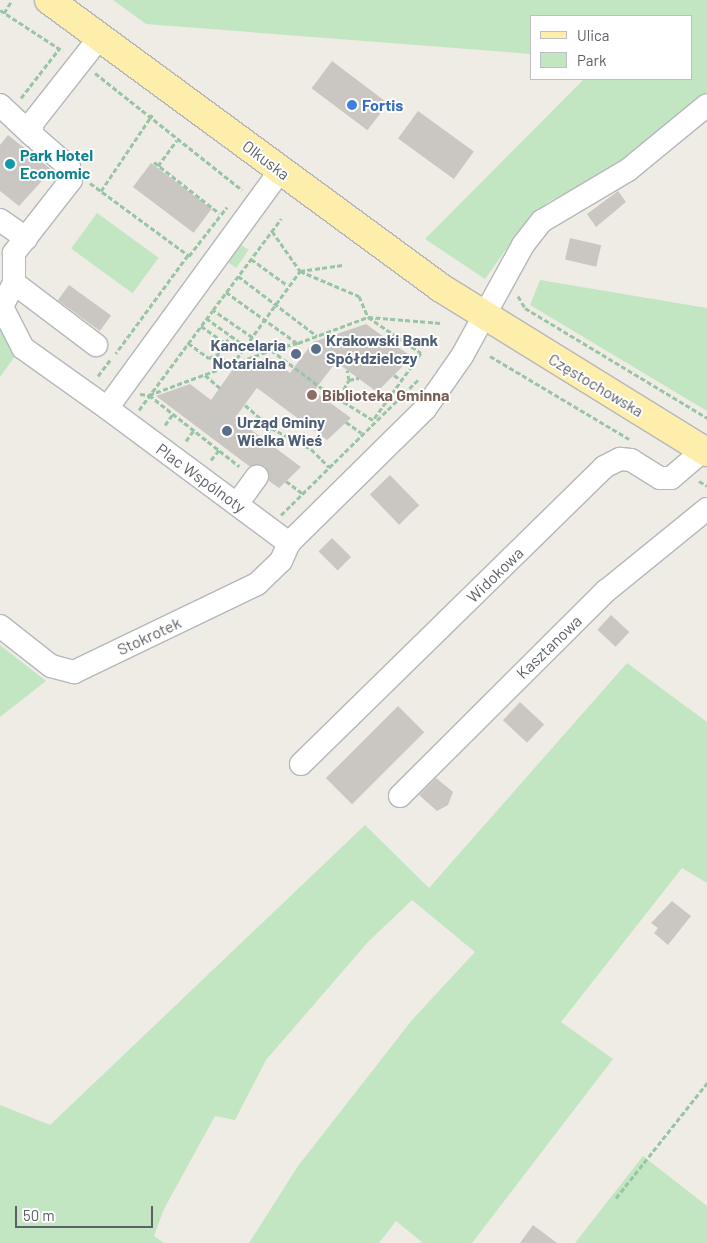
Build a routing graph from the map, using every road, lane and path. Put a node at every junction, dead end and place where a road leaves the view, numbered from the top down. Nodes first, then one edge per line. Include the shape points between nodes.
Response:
1 (12, 0) edge
2 (49, 0) edge
3 (0, 10) edge
4 (4, 13) junction
5 (100, 37) junction
6 (59, 49) junction
7 (80, 62) junction
8 (707, 105) edge
9 (4, 109) edge
10 (152, 116) junction
11 (32, 134) junction
12 (177, 140) junction
13 (154, 162) dead end
14 (158, 166) junction
15 (69, 167) junction
16 (280, 171) junction
17 (101, 191) junction
18 (251, 196) dead end
19 (281, 219) dead end
20 (0, 220) edge
21 (272, 231) junction
22 (26, 238) junction
23 (188, 255) junction
24 (252, 259) junction
25 (343, 265) dead end
26 (300, 270) junction
27 (238, 276) junction
28 (14, 283) junction
29 (287, 285) junction
30 (517, 291) dead end
31 (226, 292) junction
32 (278, 305) junction
33 (213, 310) junction
34 (368, 317) junction
35 (485, 317) junction
36 (206, 318) junction
37 (267, 320) junction
38 (441, 324) dead end
39 (201, 326) junction
40 (231, 336) junction
41 (317, 336) junction
42 (254, 338) junction
43 (188, 343) junction
44 (225, 343) junction
45 (298, 343) junction
46 (96, 345) dead end
47 (245, 346) junction
48 (271, 350) junction
49 (217, 355) junction
50 (490, 356) dead end
51 (232, 365) junction
52 (347, 370) dead end
53 (424, 374) dead end
54 (205, 375) junction
55 (394, 375) dead end
56 (359, 378) dead end
57 (349, 380) junction
58 (401, 380) junction
59 (121, 388) junction
60 (220, 388) dead end
61 (149, 395) junction
62 (340, 396) junction
63 (245, 405) dead end
64 (107, 408) junction
65 (173, 414) junction
66 (707, 418) edge
67 (373, 420) junction
68 (346, 422) dead end
69 (130, 425) junction
70 (165, 425) dead end
71 (271, 428) junction
72 (194, 430) junction
73 (362, 433) junction
74 (264, 440) dead end
75 (186, 441) dead end
76 (632, 441) dead end
77 (219, 450) junction
78 (706, 451) edge
79 (211, 460) dead end
80 (329, 467) junction
81 (681, 470) junction
82 (251, 473) joint
83 (286, 481) dead end
84 (707, 486) edge
85 (302, 493) junction
86 (237, 504) junction
87 (707, 509) edge
88 (269, 528) junction
89 (289, 543) junction
90 (0, 626) edge
91 (301, 764) dead end
92 (400, 796) dead end
93 (707, 1083) edge
94 (616, 1198) dead end

1 - 4 path
2 - 5 main road, Olkuska
3 - 4 path
4 - 6 path
5 - 7 street
5 - 16 main road, Olkuska
6 - 7 path
6 - 9 path
7 - 10 path
7 - 11 street via 33,122
8 - 35 street via 628,170 542,221 523,245
9 - 11 street
10 - 12 path
10 - 17 path
11 - 15 street
12 - 14 path
12 - 18 path
13 - 14 path
14 - 23 path via 219,213
15 - 17 path
15 - 22 street via 70,180
16 - 35 main road, Olkuska
16 - 59 street
17 - 23 path
19 - 21 path
20 - 22 street
21 - 24 path
21 - 26 path
22 - 28 street via 14,254
23 - 59 path via 100,375
24 - 27 path
24 - 29 path
25 - 26 path
26 - 29 path
26 - 34 path via 359,296
27 - 31 path
27 - 32 path
28 - 46 street
28 - 64 street, Plac Wspólnoty via 2,307 24,348
29 - 32 path
30 - 66 path via 525,308
31 - 33 path
31 - 37 path
32 - 37 path
32 - 41 path
33 - 36 path
33 - 42 path
34 - 38 path
34 - 41 path
34 - 58 path via 421,353
35 - 78 main road, Częstochowska
35 - 89 street via 425,409
36 - 39 path
36 - 40 path
37 - 42 path
37 - 45 path
39 - 43 path
39 - 44 path
40 - 44 path
40 - 47 path
41 - 45 path
42 - 47 path
42 - 48 path
43 - 49 path via 209,358
43 - 61 path
44 - 49 path
45 - 48 path
47 - 51 path
48 - 51 path
48 - 62 path via 323,389
49 - 51 path
50 - 76 path
51 - 54 path
52 - 57 path
53 - 67 path
54 - 60 path
54 - 61 path
55 - 58 path
56 - 57 path
57 - 62 path
58 - 67 path
59 - 61 path
59 - 64 street
61 - 65 path
61 - 69 path
62 - 67 path
63 - 71 path
64 - 69 street, Plac Wspólnoty
65 - 70 path
65 - 72 path
67 - 73 path
68 - 73 path
69 - 86 street, Plac Wspólnoty
71 - 74 path
71 - 80 path via 311,449
72 - 75 path
72 - 77 path
73 - 80 path
77 - 79 path
77 - 82 path
78 - 81 street, Widokowa
80 - 85 path
81 - 84 path
81 - 91 street, Widokowa via 670,478 660,478 620,459 604,468
82 - 86 street
83 - 85 path
85 - 88 path
86 - 88 street, Plac Wspólnoty
87 - 92 street, Kasztanowa via 606,591
88 - 89 street, Plac Wspólnoty
89 - 90 street, Stokrotek via 272,572 242,593 74,672 51,666
93 - 94 path

